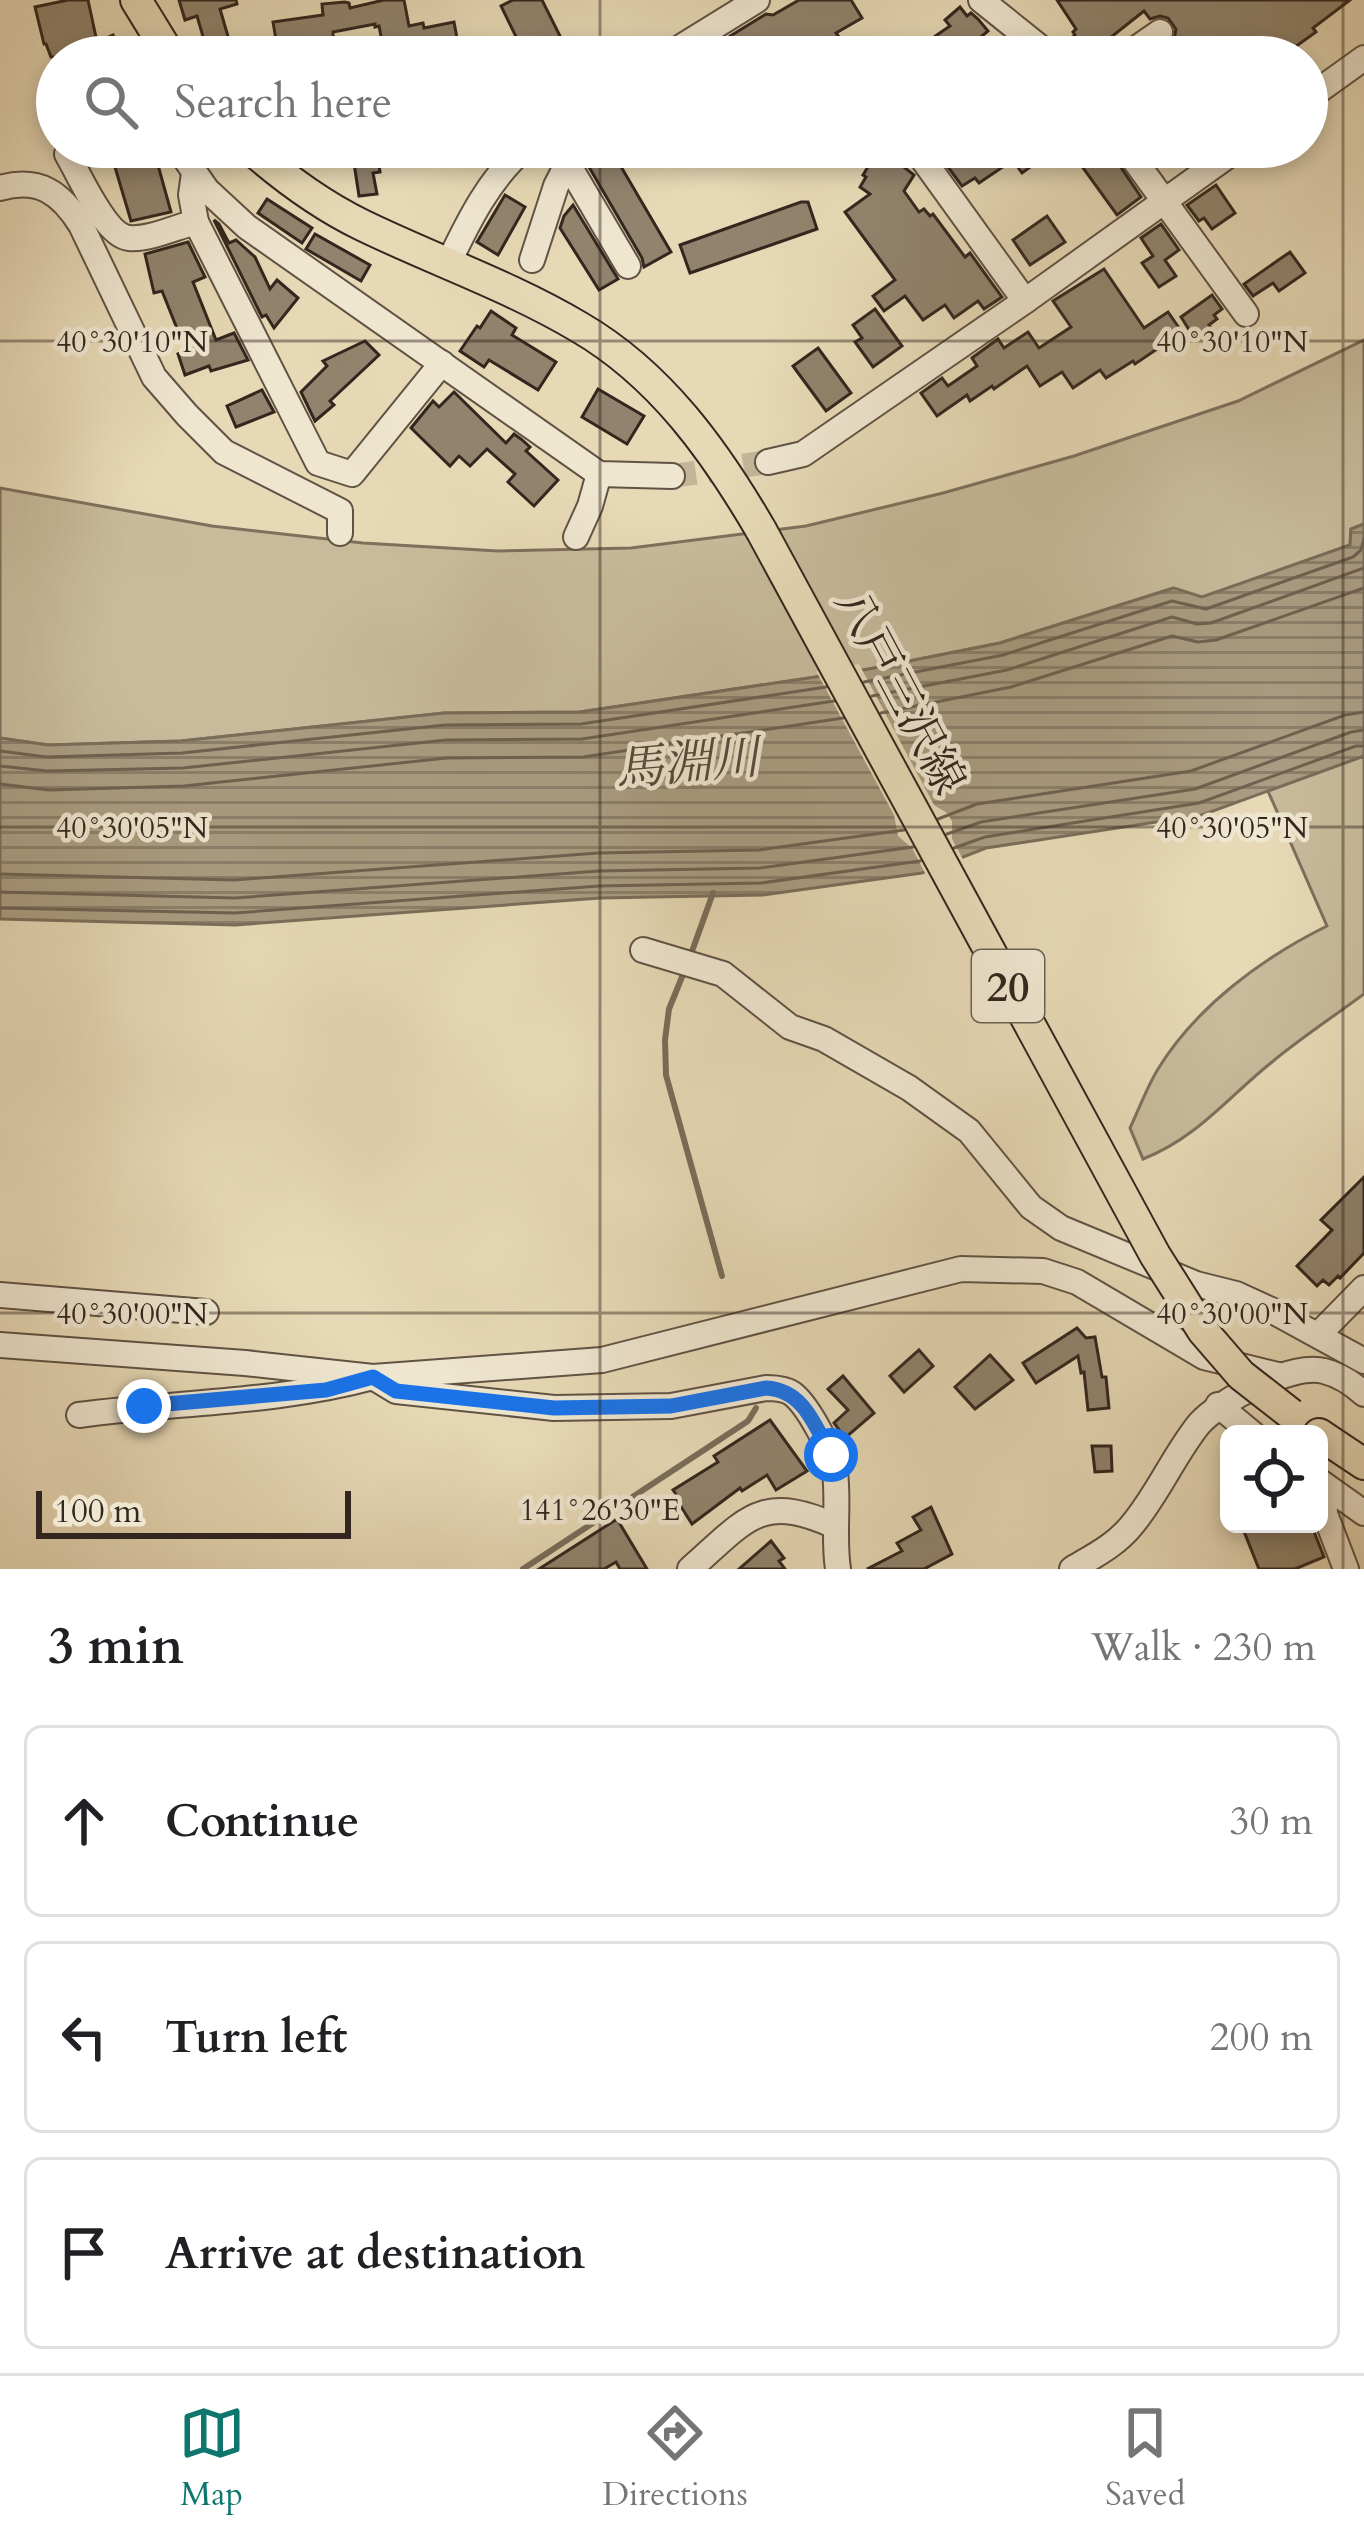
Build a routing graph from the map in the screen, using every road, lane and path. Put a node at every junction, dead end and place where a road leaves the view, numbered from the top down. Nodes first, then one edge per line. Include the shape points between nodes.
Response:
1 (136, 0) edge
2 (981, 0) edge
3 (753, 1) edge
4 (1160, 32) dead end
5 (157, 36) edge
6 (698, 36) edge
7 (1026, 36) edge
8 (1154, 36) edge
9 (1364, 58) edge
10 (1328, 84) edge
11 (75, 168) edge
12 (191, 168) edge
13 (275, 168) edge
14 (506, 168) edge
15 (566, 168) edge
16 (579, 168) edge
17 (929, 168) edge
18 (1141, 168) edge
19 (1211, 168) edge
20 (194, 173) junction
21 (0, 188) edge
22 (1165, 201) junction
23 (196, 222) junction
24 (532, 260) dead end
25 (448, 264) junction
26 (628, 266) dead end
27 (1025, 302) junction
28 (1246, 314) dead end
29 (442, 363) junction
30 (768, 462) tunnel mouth
31 (599, 474) junction
32 (672, 476) tunnel mouth
33 (340, 533) dead end
34 (577, 537) dead end
35 (643, 950) dead end
36 (1364, 1288) edge
37 (0, 1295) edge
38 (206, 1312) dead end
39 (1318, 1335) junction
40 (0, 1345) edge
41 (1364, 1361) edge
42 (1282, 1376) junction
43 (373, 1377) junction
44 (1364, 1394) edge
45 (1219, 1405) junction
46 (79, 1415) dead end
47 (1242, 1425) edge
48 (1306, 1425) edge
49 (1328, 1440) edge
50 (1364, 1464) edge
51 (1328, 1487) edge
52 (1364, 1513) edge
53 (1328, 1522) edge
54 (836, 1526) junction
55 (690, 1569) edge
56 (838, 1569) edge
57 (1072, 1569) edge
58 (1346, 1569) edge

1 - 5 main road
2 - 7 street
3 - 6 street
4 - 8 street
9 - 10 street
11 - 23 street via 122,237
12 - 20 street
13 - 25 main road, 八戸三沢線 / 20 via 358,224
14 - 25 street
15 - 24 street
16 - 26 street
17 - 27 street
18 - 22 street
19 - 22 street
20 - 23 street
20 - 29 street via 247,227
21 - 33 street via 34,186 68,204 154,377 224,452 340,512
22 - 27 street
22 - 28 street
23 - 29 street via 318,464 352,474
25 - 48 main road, 八戸三沢線 / 20, bridge via 582,328 622,358 729,475 1166,1273 1241,1375
27 - 30 street via 803,454
29 - 31 street
31 - 32 street
31 - 34 street
35 - 39 street via 723,974 790,1027 909,1088 969,1131 1031,1207 1061,1228 1236,1294
36 - 39 street
37 - 38 street
39 - 41 street
40 - 43 street
42 - 43 street via 1204,1357 1077,1282 1004,1268 961,1269 602,1360
42 - 44 street via 1324,1371
42 - 45 street
43 - 46 street via 326,1390
43 - 54 street via 396,1391 554,1408 671,1406 780,1388 809,1415 831,1455
45 - 47 street
45 - 57 street via 1134,1523
49 - 50 main road, 八戸三沢線 / 20
51 - 52 street
53 - 58 street
54 - 55 street via 771,1510
54 - 56 street

